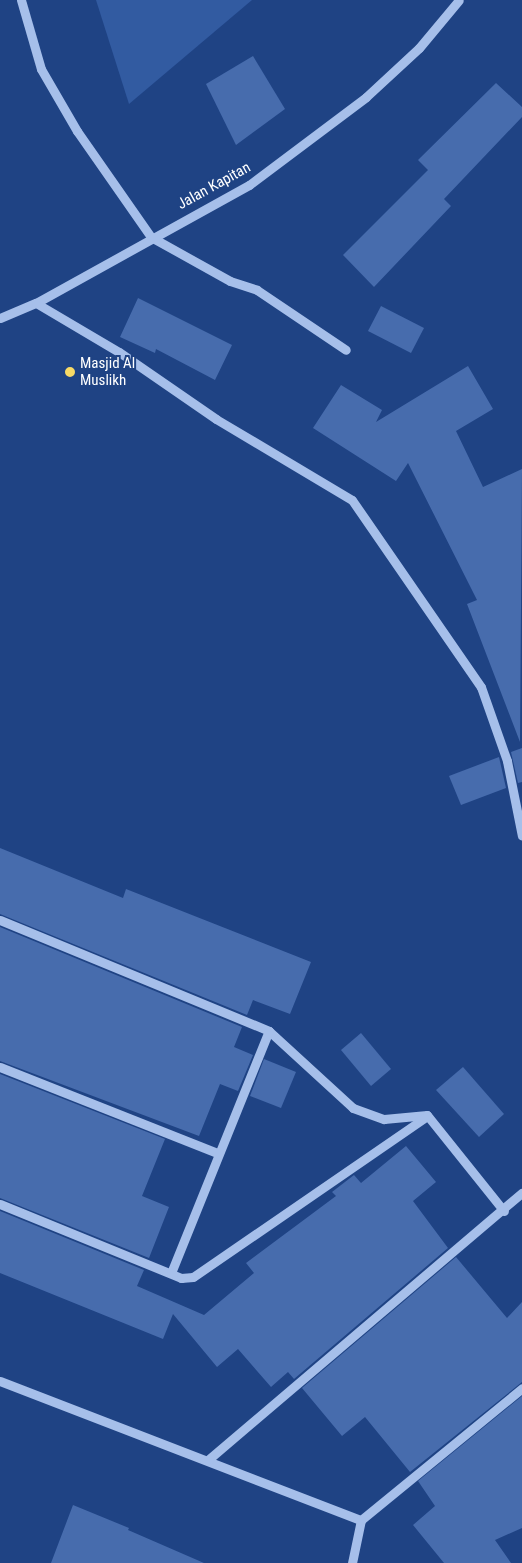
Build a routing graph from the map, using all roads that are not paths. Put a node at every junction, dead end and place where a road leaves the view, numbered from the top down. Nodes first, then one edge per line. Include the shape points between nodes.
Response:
1 (21, 0) edge
2 (460, 0) edge
3 (151, 237) junction
4 (36, 303) junction
5 (0, 318) edge
6 (346, 350) dead end
7 (522, 836) edge
8 (0, 920) edge
9 (269, 1031) junction
10 (0, 1067) edge
11 (427, 1116) junction
12 (217, 1153) junction
13 (522, 1193) edge
14 (0, 1204) edge
15 (504, 1211) junction
16 (171, 1273) junction
17 (0, 1381) edge
18 (522, 1388) edge
19 (208, 1459) junction
20 (361, 1520) junction
21 (352, 1563) edge

1 - 3 street via 41,69 77,131
2 - 3 street, Jalan Kapitan via 419,48 366,96 249,186
3 - 4 street, Jalan Kapitan
3 - 6 street via 230,281 258,290
4 - 5 street, Jalan Kapitan
4 - 7 street via 119,352 216,419 352,500 481,687 507,760
8 - 9 street
9 - 11 street via 353,1108 384,1119
9 - 12 street
10 - 12 street
11 - 15 street
11 - 16 street via 192,1277
12 - 16 street
13 - 15 street
14 - 16 street
15 - 19 street
17 - 19 street
18 - 20 street
19 - 20 street
20 - 21 street

